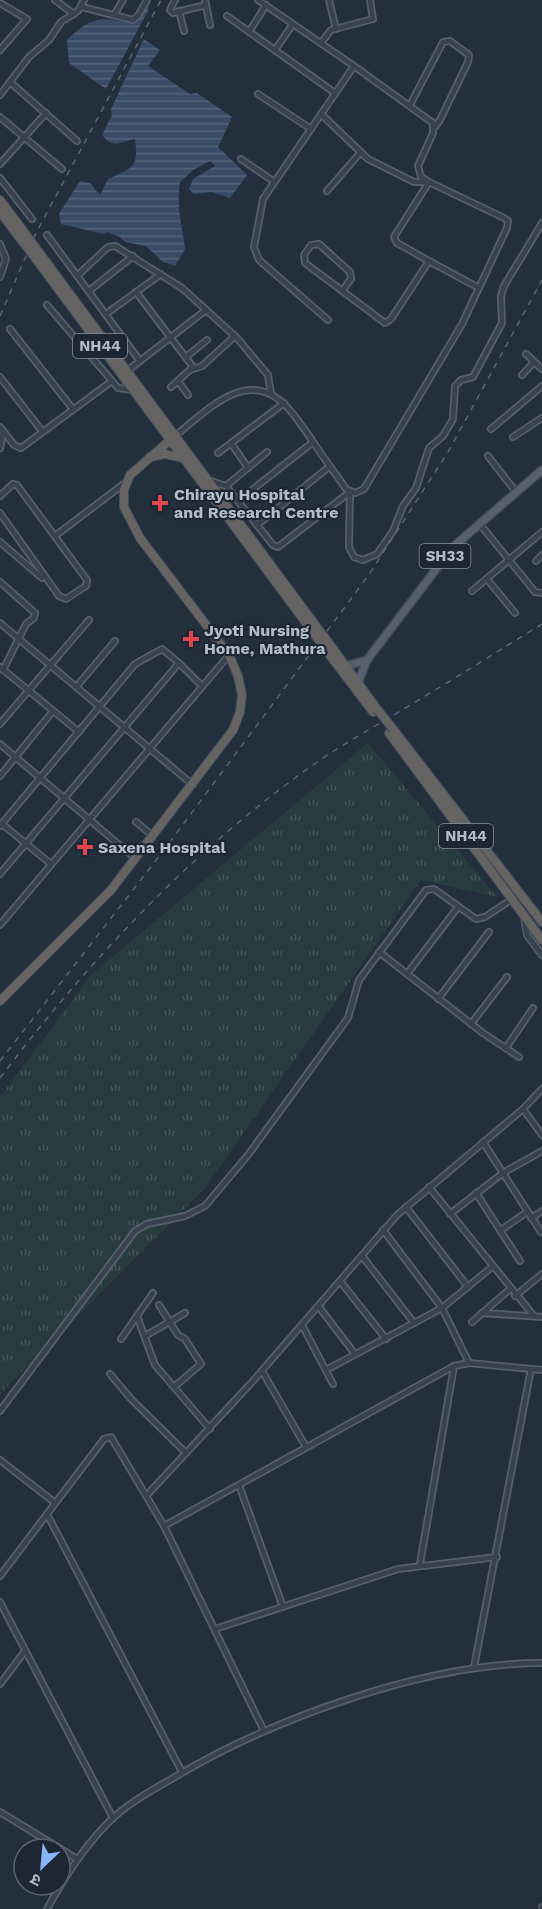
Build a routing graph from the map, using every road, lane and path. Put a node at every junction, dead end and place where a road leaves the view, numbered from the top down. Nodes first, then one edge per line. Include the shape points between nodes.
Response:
1 (55, 0) edge
2 (84, 0) edge
3 (123, 0) edge
4 (147, 0) edge
5 (175, 0) edge
6 (258, 0) edge
7 (329, 0) edge
8 (369, 0) edge
9 (206, 2) edge
10 (0, 3) edge
11 (266, 5) junction
12 (81, 6) junction
13 (179, 11) junction
14 (74, 14) junction
15 (114, 15) junction
16 (227, 16) dead end
17 (293, 24) junction
18 (210, 25) dead end
19 (336, 28) junction
20 (184, 31) dead end
21 (249, 32) junction
22 (321, 43) junction
23 (0, 50) edge
24 (275, 50) junction
25 (354, 66) junction
26 (10, 82) junction
27 (1, 91) edge
28 (335, 93) junction
29 (258, 94) dead end
30 (410, 105) junction
31 (46, 113) junction
32 (321, 114) junction
33 (0, 117) edge
34 (434, 128) junction
35 (310, 129) junction
36 (24, 137) junction
37 (76, 141) dead end
38 (360, 153) junction
39 (241, 159) dead end
40 (0, 164) edge
41 (62, 169) dead end
42 (0, 178) edge
43 (273, 181) junction
44 (429, 182) junction
45 (327, 191) dead end
46 (0, 200) edge
47 (0, 212) edge
48 (32, 219) dead end
49 (542, 223) edge
50 (47, 235) dead end
51 (25, 239) junction
52 (0, 244) edge
53 (33, 249) junction
54 (133, 256) junction
55 (429, 261) junction
56 (160, 274) junction
57 (78, 276) junction
58 (0, 277) edge
59 (479, 288) junction
60 (89, 291) junction
61 (342, 291) junction
62 (136, 292) junction
63 (47, 305) dead end
64 (206, 310) junction
65 (106, 314) junction
66 (328, 320) dead end
67 (10, 329) dead end
68 (235, 336) junction
69 (171, 337) junction
70 (207, 340) dead end
71 (526, 354) dead end
72 (186, 357) junction
73 (140, 361) junction
74 (534, 362) junction
75 (193, 369) junction
76 (542, 369) edge
77 (127, 371) junction
78 (522, 375) dead end
79 (0, 377) edge
80 (112, 381) junction
81 (178, 381) junction
82 (542, 386) edge
83 (171, 387) dead end
84 (133, 390) junction
85 (271, 394) junction
86 (188, 396) dead end
87 (284, 403) junction
88 (72, 408) junction
89 (542, 418) edge
90 (2, 429) edge
91 (491, 429) dead end
92 (42, 431) junction
93 (513, 437) dead end
94 (173, 438) junction
95 (313, 442) junction
96 (231, 443) junction
97 (0, 448) edge
98 (267, 452) dead end
99 (218, 453) dead end
100 (488, 456) dead end
101 (184, 458) junction
102 (146, 459) junction
103 (330, 466) junction
104 (248, 468) junction
105 (540, 475) edge
106 (208, 480) junction
107 (127, 481) junction
108 (226, 486) junction
109 (351, 492) junction
110 (516, 492) junction
111 (0, 496) edge
112 (238, 501) junction
113 (0, 513) edge
114 (479, 523) junction
115 (257, 525) junction
116 (542, 532) edge
117 (56, 536) junction
118 (0, 542) edge
119 (542, 555) edge
120 (509, 560) junction
121 (536, 561) dead end
122 (487, 579) junction
123 (0, 582) edge
124 (47, 582) junction
125 (472, 591) dead end
126 (542, 593) edge
127 (515, 613) dead end
128 (89, 620) dead end
129 (0, 623) edge
130 (314, 628) junction
131 (19, 638) junction
132 (116, 641) dead end
133 (332, 652) junction
134 (229, 656) junction
135 (367, 660) junction
136 (179, 663) junction
137 (51, 664) junction
138 (346, 666) junction
139 (2, 669) edge
140 (358, 684) junction
141 (77, 686) junction
142 (202, 686) junction
143 (28, 690) junction
144 (101, 705) junction
145 (375, 710) junction
146 (53, 711) junction
147 (0, 724) edge
148 (124, 726) junction
149 (391, 731) junction
150 (79, 732) junction
151 (0, 744) edge
152 (149, 748) junction
153 (16, 758) junction
154 (0, 776) edge
155 (41, 779) junction
156 (193, 785) junction
157 (64, 799) junction
158 (89, 821) junction
159 (136, 822) dead end
160 (1, 825) edge
161 (153, 836) junction
162 (26, 844) junction
163 (136, 859) junction
164 (51, 864) junction
165 (0, 874) edge
166 (512, 899) junction
167 (458, 907) junction
168 (523, 914) junction
169 (542, 922) edge
170 (0, 925) edge
171 (489, 932) dead end
172 (542, 940) edge
173 (379, 952) junction
174 (542, 955) edge
175 (407, 974) junction
176 (507, 977) dead end
177 (438, 999) junction
178 (0, 1001) edge
179 (533, 1008) dead end
180 (471, 1024) junction
181 (506, 1048) junction
182 (519, 1057) dead end
183 (542, 1089) edge
184 (523, 1109) junction
185 (542, 1135) edge
186 (483, 1142) junction
187 (542, 1151) edge
188 (503, 1173) junction
189 (429, 1187) junction
190 (476, 1193) junction
191 (406, 1207) junction
192 (542, 1211) edge
193 (527, 1212) junction
194 (450, 1214) junction
195 (531, 1218) junction
196 (383, 1230) junction
197 (501, 1230) junction
198 (541, 1233) edge
199 (362, 1256) junction
200 (520, 1261) dead end
201 (492, 1267) junction
202 (542, 1274) edge
203 (340, 1281) junction
204 (468, 1287) junction
205 (510, 1289) junction
206 (153, 1293) dead end
207 (515, 1296) junction
208 (159, 1305) dead end
209 (319, 1307) junction
210 (442, 1308) junction
211 (185, 1313) dead end
212 (482, 1313) junction
213 (137, 1316) junction
214 (534, 1316) junction
215 (542, 1317) edge
216 (170, 1322) junction
217 (472, 1322) dead end
218 (414, 1323) junction
219 (302, 1325) junction
220 (145, 1336) junction
221 (121, 1339) dead end
222 (386, 1339) junction
223 (356, 1354) junction
224 (469, 1363) junction
225 (454, 1366) junction
226 (531, 1369) junction
227 (326, 1370) junction
228 (542, 1370) edge
229 (262, 1371) junction
230 (110, 1374) dead end
231 (333, 1384) dead end
232 (174, 1387) junction
233 (0, 1411) edge
234 (210, 1429) junction
235 (306, 1447) junction
236 (186, 1453) junction
237 (0, 1460) edge
238 (239, 1485) junction
239 (147, 1495) junction
240 (54, 1502) junction
241 (47, 1514) junction
242 (164, 1526) junction
243 (497, 1557) junction
244 (420, 1564) junction
245 (0, 1576) edge
246 (0, 1602) edge
247 (283, 1607) junction
248 (215, 1629) junction
249 (25, 1651) junction
250 (542, 1663) edge
251 (474, 1667) junction
252 (0, 1684) edge
253 (264, 1731) junction
254 (182, 1772) junction
255 (0, 1812) edge
256 (113, 1818) junction
257 (77, 1859) junction
258 (47, 1909) edge

1 - 14 street
2 - 12 street
3 - 15 street
4 - 15 street via 136,19
5 - 13 street via 170,10
6 - 11 street
7 - 19 street
8 - 19 street via 373,19
9 - 13 street
9 - 18 street
10 - 23 street via 27,19
11 - 17 street
11 - 21 street
12 - 14 street
12 - 15 street
13 - 20 street
14 - 26 street via 61,22
16 - 21 street
17 - 22 street
17 - 24 street
19 - 22 street
21 - 24 street
22 - 25 street
24 - 28 street
25 - 28 street
25 - 30 street
26 - 27 street
26 - 31 street
28 - 32 street
29 - 35 street
30 - 34 street via 429,119
30 - 34 street via 443,42 450,41 466,52 468,62
31 - 36 street
31 - 37 street
32 - 35 street
32 - 38 street
33 - 36 street
34 - 44 street via 418,166 418,172
35 - 43 street
36 - 40 street
36 - 41 street
38 - 44 street via 414,182
38 - 45 street
39 - 43 street
42 - 48 street
43 - 66 street via 258,216 256,256
44 - 55 street via 394,237
44 - 59 street via 508,221
46 - 51 highway, NH44
47 - 51 highway, NH44
49 - 109 street via 504,286 502,323 472,377 455,386 455,413 443,436 429,448 416,488 382,549 363,560 354,557 349,547
50 - 57 street
51 - 53 highway, NH44, bridge
52 - 58 street via 6,259
53 - 77 highway, NH44
53 - 84 highway, NH44
54 - 56 street
54 - 57 street via 111,246
54 - 60 street
55 - 59 street
55 - 61 street via 391,320 385,323
56 - 62 street
56 - 64 street
57 - 60 street
59 - 109 street via 462,324 364,489
60 - 65 street
61 - 61 street via 305,263 304,255 311,245 319,243 350,272 351,279
62 - 65 street
62 - 69 street
63 - 80 street
64 - 68 street
64 - 69 street
65 - 73 street
67 - 88 street
68 - 75 street via 202,366
68 - 85 street via 268,375
69 - 72 street
69 - 73 street
70 - 72 street
71 - 74 street
72 - 75 street
73 - 77 street
74 - 76 street
74 - 78 street
75 - 81 street
77 - 94 highway, NH44
79 - 92 street
80 - 84 street via 121,390
80 - 88 street
81 - 83 street
81 - 86 street
82 - 91 street
84 - 94 highway, NH44
85 - 87 street
85 - 94 street via 249,390 236,393
87 - 95 street
87 - 96 street
88 - 92 street
89 - 93 street
90 - 92 street via 21,448
90 - 97 street
94 - 101 highway, NH44
94 - 102 highway
94 - 106 highway, NH44
95 - 103 street
95 - 112 street
96 - 99 street
96 - 104 street
98 - 104 street
100 - 110 street
101 - 102 highway via 165,454
101 - 130 highway, NH44
102 - 107 highway
103 - 109 street
103 - 115 street
104 - 108 street
105 - 110 main road, SH33
106 - 108 street
106 - 130 highway, NH44
107 - 117 street
107 - 134 highway via 124,507 134,529
108 - 112 street
109 - 115 street via 278,547
110 - 114 main road, SH33
111 - 117 street via 13,484 17,485
112 - 115 street
113 - 124 street
114 - 120 street
114 - 135 main road, SH33 via 442,560
116 - 120 street
117 - 124 street via 87,584 66,599
118 - 124 street
119 - 121 street
120 - 122 street
120 - 126 street via 535,592
122 - 125 street
122 - 127 street
123 - 131 street via 35,613
128 - 137 street
129 - 131 street
130 - 133 highway, NH44, bridge
131 - 137 street
131 - 139 street
132 - 141 street
133 - 138 highway, NH44
133 - 145 highway, NH44
134 - 142 street
134 - 156 highway via 242,694 239,718
135 - 138 main road
135 - 140 main road, SH33
136 - 142 street
136 - 144 street via 165,649 157,650 135,664
136 - 148 street
137 - 141 street
137 - 143 street
138 - 140 highway, NH44
139 - 143 street
140 - 145 highway, NH44
141 - 144 street
142 - 152 street
143 - 146 street
143 - 147 street
144 - 148 street
144 - 150 street
145 - 149 highway, NH44, bridge
146 - 150 street
146 - 153 street
148 - 152 street
148 - 157 street
149 - 166 highway, NH44
149 - 169 highway, NH44
150 - 155 street
151 - 153 street
152 - 156 street
152 - 158 street
153 - 154 street
153 - 155 street
155 - 157 street
155 - 160 street
156 - 161 highway
157 - 158 street
157 - 162 street
158 - 163 street
158 - 164 street
159 - 161 street
160 - 162 street
161 - 163 highway
162 - 164 street
162 - 165 street
163 - 178 highway via 100,903
164 - 170 street
166 - 167 street via 481,919
166 - 168 highway, NH44
167 - 173 street via 430,888
167 - 175 street
168 - 172 highway, NH44
168 - 174 street via 525,931
171 - 177 street
173 - 175 street
173 - 233 street via 359,980 348,1018 241,1163 202,1209 135,1231
175 - 177 street
176 - 180 street
177 - 180 street
179 - 181 street
180 - 181 street
181 - 182 street
183 - 184 street
184 - 185 street
184 - 186 street
186 - 188 street
186 - 189 street
187 - 188 street
188 - 190 street
188 - 193 street
189 - 191 street
189 - 194 street
190 - 194 street
190 - 197 street
191 - 196 street
191 - 204 street
192 - 195 street
193 - 195 street
193 - 197 street
194 - 201 street
195 - 198 street
196 - 199 street
196 - 210 street
197 - 200 street
199 - 203 street
199 - 218 street
201 - 204 street
201 - 205 street
202 - 207 street
203 - 209 street
203 - 222 street
204 - 210 street
205 - 207 street
205 - 212 street
206 - 213 street
207 - 214 street
208 - 216 street
209 - 219 street
209 - 223 street
210 - 218 street
210 - 224 street
211 - 216 street
212 - 214 street
212 - 217 street
213 - 220 street
213 - 221 street
214 - 215 street
216 - 220 street
216 - 232 street via 201,1364
218 - 222 street
219 - 227 street
219 - 229 street
220 - 232 street via 152,1358
222 - 223 street
223 - 227 street
224 - 225 street
224 - 226 street
225 - 235 street
225 - 244 street
226 - 228 street
226 - 243 street
227 - 231 street
229 - 234 street
229 - 235 street
230 - 236 street
232 - 234 street
234 - 236 street
235 - 238 street
236 - 239 street
237 - 240 street
238 - 242 street
238 - 247 street
239 - 240 street via 111,1437 104,1440
239 - 242 street
240 - 241 street
241 - 245 street
241 - 254 street
242 - 248 street
243 - 244 street
243 - 251 street
244 - 247 street
246 - 249 street
247 - 248 street
248 - 253 street
249 - 252 street
249 - 256 street
250 - 251 street
251 - 253 street via 408,1682
253 - 254 street
254 - 256 street
255 - 257 street
256 - 257 street
257 - 258 street

